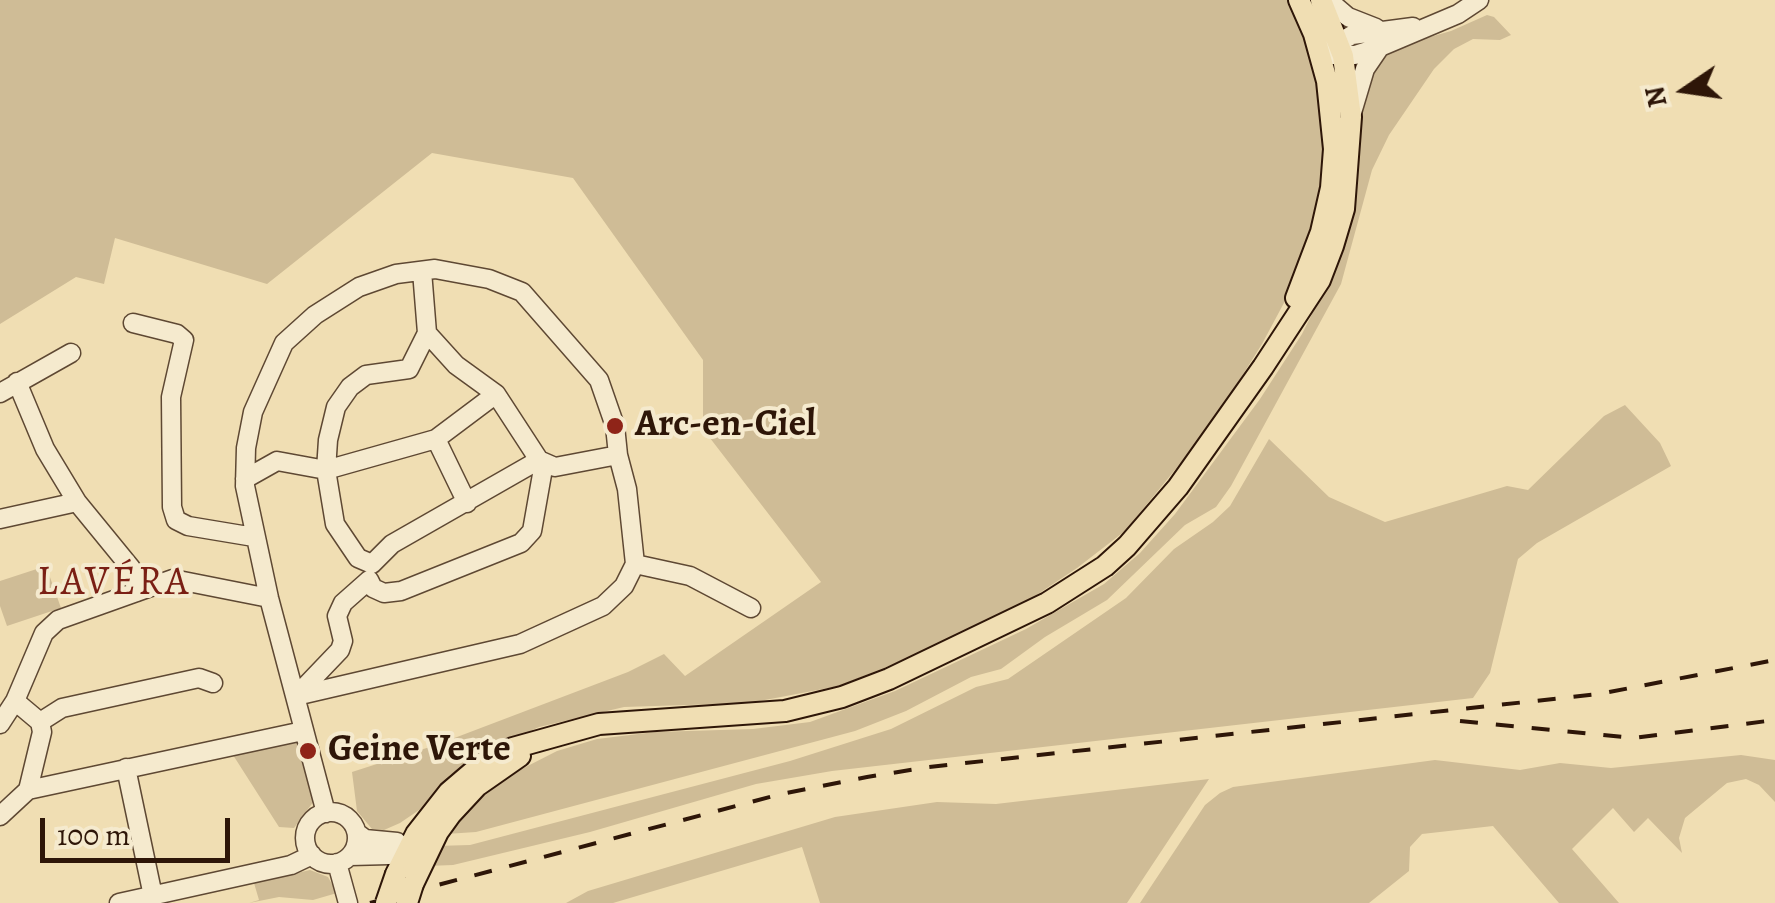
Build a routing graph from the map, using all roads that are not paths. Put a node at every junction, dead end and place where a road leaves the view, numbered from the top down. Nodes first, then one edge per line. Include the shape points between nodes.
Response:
1 (1299, 0) edge
2 (1325, 0) edge
3 (1479, 0) edge
4 (1381, 38) junction
5 (1334, 51) junction
6 (1351, 117) junction
7 (422, 271) junction
8 (133, 323) dead end
9 (428, 333) junction
10 (71, 353) dead end
11 (1263, 368) junction
12 (17, 382) junction
13 (0, 393) edge
14 (496, 394) junction
15 (436, 439) junction
16 (618, 455) junction
17 (542, 462) junction
18 (326, 470) junction
19 (245, 479) junction
20 (77, 502) junction
21 (467, 504) junction
22 (0, 519) edge
23 (254, 537) junction
24 (635, 564) junction
25 (371, 572) junction
26 (137, 592) junction
27 (269, 598) junction
28 (751, 608) dead end
29 (213, 683) dead end
30 (296, 696) junction
31 (15, 701) junction
32 (40, 722) junction
33 (0, 724) edge
34 (303, 730) junction
35 (556, 734) junction
36 (126, 768) junction
37 (28, 790) junction
38 (449, 792) junction
39 (326, 812) junction
40 (0, 816) edge
41 (357, 833) junction
42 (385, 840) junction
43 (312, 855) junction
44 (344, 859) junction
45 (409, 875) edge
46 (153, 896) junction
47 (347, 897) edge
48 (119, 903) edge
49 (386, 903) edge

1 - 5 main road
2 - 4 street
2 - 5 main road
3 - 4 street via 1458,14
4 - 5 street via 1352,35
4 - 6 street
5 - 6 main road
5 - 11 main road via 1332,188 1309,270
6 - 11 main road via 1348,179 1334,246 1320,280
7 - 9 street
7 - 16 street via 488,279 522,292 599,380 616,426
7 - 19 street via 359,287 284,343 253,412
8 - 23 street via 184,340 171,397 176,520
9 - 14 street via 456,365
9 - 18 street via 409,369 366,375 350,387 336,407
10 - 12 street
11 - 35 main road via 1178,487 1126,546 1017,619 889,679 817,704 610,722
12 - 13 street
12 - 20 street
14 - 15 street
14 - 17 street
15 - 18 street
15 - 21 street
16 - 17 street via 555,467
16 - 24 street
17 - 21 street
17 - 25 street via 532,531 521,543 401,590 373,588
18 - 19 street via 278,462
18 - 25 street via 334,524
19 - 23 street
20 - 22 street
20 - 26 street via 131,568
21 - 25 street via 392,544
23 - 27 street
24 - 28 street via 690,576
24 - 30 street via 602,606 520,644
25 - 30 street via 336,616 340,650
26 - 27 street via 173,579
26 - 31 street via 50,626
27 - 30 street
29 - 32 street via 199,678 79,704
30 - 34 street
31 - 32 street
31 - 33 street
32 - 37 street
34 - 36 street
34 - 39 street
35 - 38 main road via 497,755
35 - 45 main road via 478,786
36 - 37 street
36 - 46 street
37 - 40 street
38 - 42 street
38 - 45 main road via 416,834
39 - 41 street via 347,818
39 - 43 street via 307,828
41 - 42 street
41 - 44 street
42 - 45 street via 398,842
43 - 44 street via 323,863
43 - 46 street
44 - 45 street
44 - 47 street
45 - 49 main road, bridge
46 - 48 street

